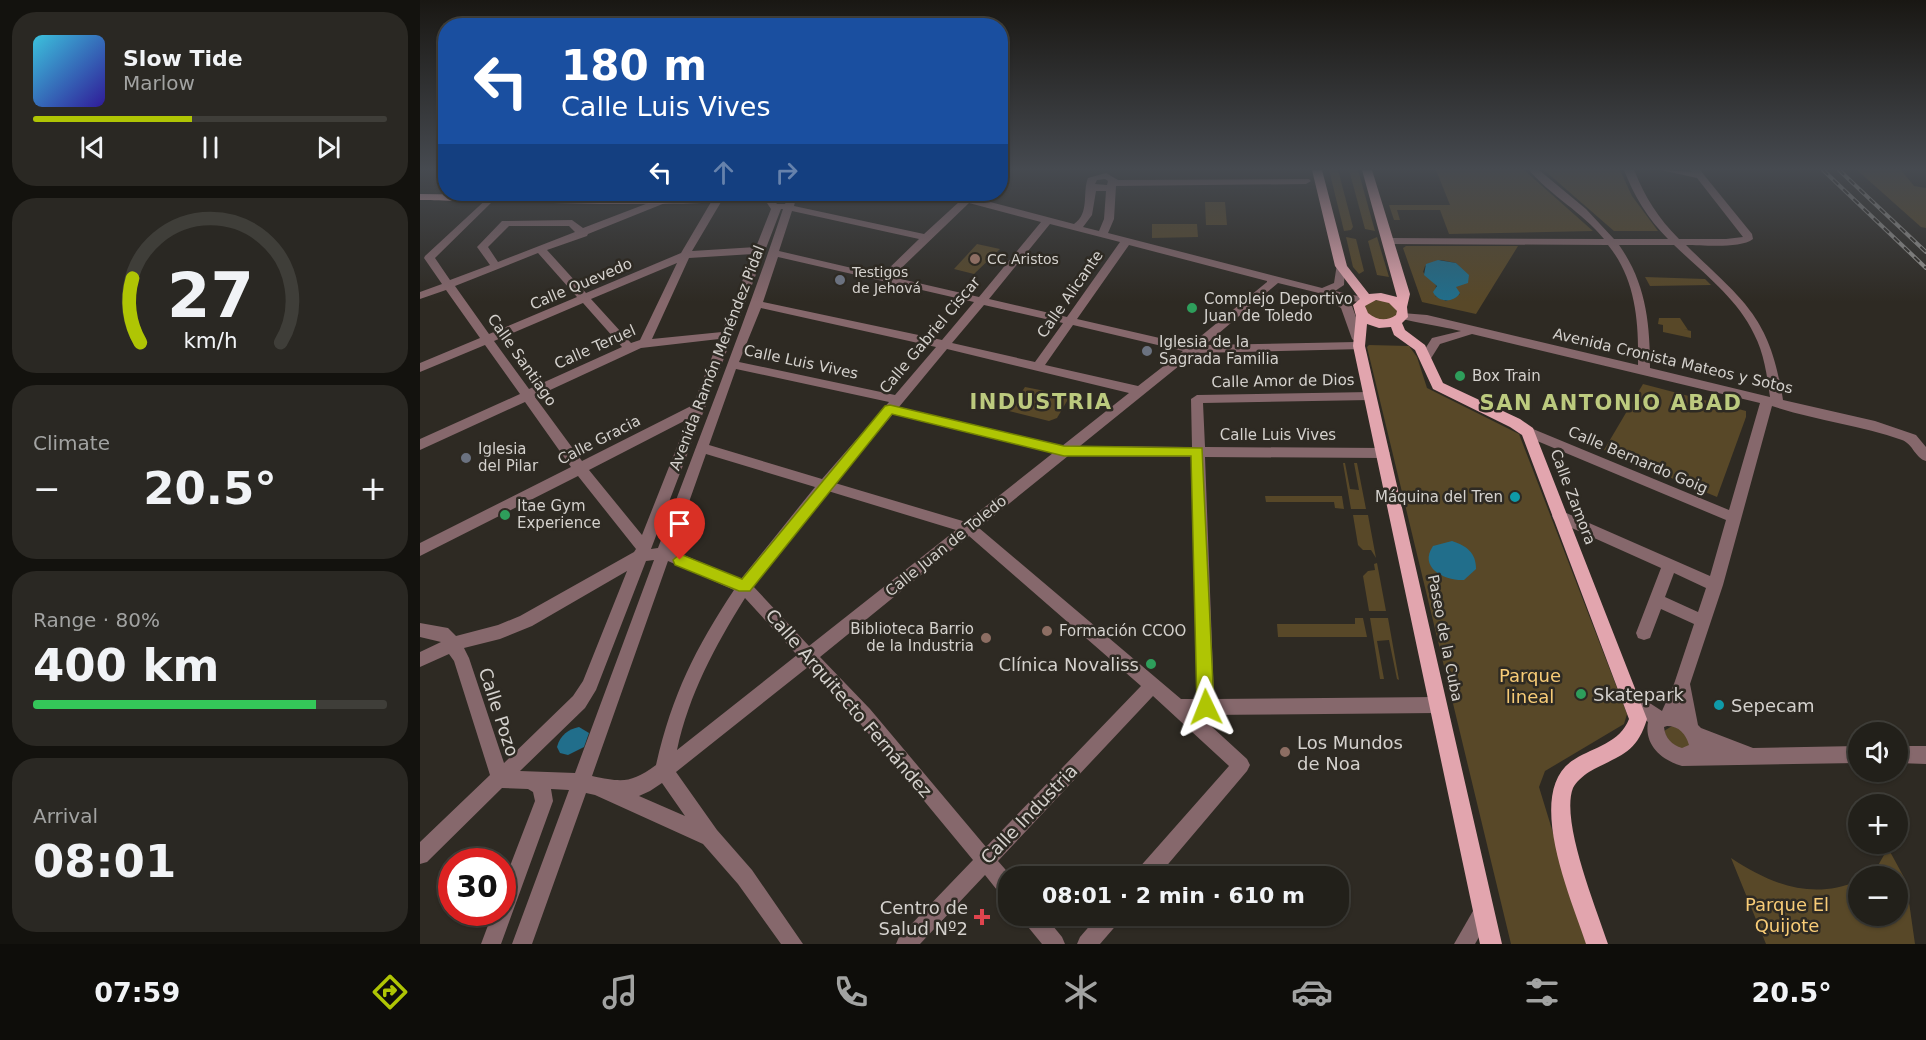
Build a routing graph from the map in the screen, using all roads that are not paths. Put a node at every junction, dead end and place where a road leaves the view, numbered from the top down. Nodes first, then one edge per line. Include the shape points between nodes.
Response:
1 (473, 214) edge
2 (631, 214) edge
3 (707, 214) edge
4 (775, 214) edge
5 (786, 214) edge
6 (813, 214) edge
7 (952, 214) edge
8 (1025, 214) edge
9 (1088, 214) edge
10 (1110, 214) edge
11 (1328, 214) edge
12 (1381, 214) edge
13 (1586, 214) edge
14 (1655, 214) edge
15 (1731, 214) edge
16 (1048, 220) junction
17 (1076, 227) junction
18 (583, 234) junction
19 (1103, 234) junction
20 (927, 238) junction
21 (1127, 240) junction
22 (1611, 240) junction
23 (1676, 240) junction
24 (1389, 241) junction
25 (541, 250) junction
26 (767, 252) junction
27 (686, 255) junction
28 (425, 258) edge
29 (1341, 266) junction
30 (497, 267) junction
31 (885, 278) junction
32 (1272, 278) junction
33 (449, 285) junction
34 (1319, 291) junction
35 (420, 296) edge
36 (585, 299) junction
37 (981, 300) junction
38 (757, 304) junction
39 (1362, 305) junction
40 (1399, 315) junction
41 (1069, 320) junction
42 (725, 335) junction
43 (1501, 338) junction
44 (487, 339) junction
45 (645, 341) junction
46 (1359, 343) junction
47 (944, 345) junction
48 (629, 348) junction
49 (1192, 349) junction
50 (1426, 357) junction
51 (732, 364) junction
52 (1038, 366) junction
53 (420, 368) edge
54 (1644, 371) junction
55 (1140, 391) junction
56 (527, 395) junction
57 (1370, 396) junction
58 (1772, 402) junction
59 (893, 405) junction
60 (698, 408) junction
61 (1528, 432) junction
62 (420, 445) edge
63 (702, 448) junction
64 (1064, 451) junction
65 (1198, 451) junction
66 (1383, 453) junction
67 (1926, 456) edge
68 (580, 469) junction
69 (827, 484) junction
70 (1559, 516) junction
71 (1735, 518) junction
72 (969, 528) junction
73 (420, 550) edge
74 (643, 552) junction
75 (664, 554) junction
76 (1668, 569) dead end
77 (1715, 585) junction
78 (744, 587) junction
79 (1658, 600) junction
80 (1703, 621) junction
81 (428, 632) edge
82 (493, 633) junction
83 (1644, 633) dead end
84 (457, 651) junction
85 (809, 656) junction
86 (420, 660) edge
87 (1682, 684) junction
88 (1153, 685) junction
89 (1631, 699) junction
90 (579, 702) junction
91 (1437, 705) junction
92 (1178, 707) junction
93 (1206, 707) junction
94 (1664, 719) junction
95 (1693, 731) junction
96 (1848, 755) edge
97 (1908, 755) edge
98 (1926, 755) edge
99 (1687, 757) junction
100 (1755, 757) junction
101 (664, 770) junction
102 (500, 779) junction
103 (534, 779) junction
104 (594, 786) junction
105 (710, 837) junction
106 (420, 855) edge
107 (985, 861) junction
108 (1154, 866) edge
109 (998, 876) edge
110 (1484, 911) junction
111 (1040, 926) edge
112 (1103, 926) edge
113 (491, 944) edge
114 (522, 944) edge
115 (793, 944) edge
116 (906, 944) edge
117 (1055, 944) edge
118 (1087, 944) edge
119 (1464, 944) edge
120 (1491, 944) edge
121 (1597, 944) edge

1 - 28 street, Calle Santiago
2 - 18 street
3 - 27 street
4 - 26 street, Avenida Ramón Menéndez Pidal
5 - 26 street, Avenida Ramón Menéndez Pidal
6 - 20 street
7 - 20 street
8 - 16 street
9 - 17 street
10 - 19 street
11 - 29 main road
12 - 24 main road
13 - 22 street
14 - 23 street
15 - 23 street via 1748,236 1742,242
16 - 17 street
16 - 37 street, Calle Gabriel Ciscar
17 - 19 street
18 - 25 street
18 - 30 street via 572,223 506,223 482,247
19 - 21 street
20 - 31 street
21 - 32 street
21 - 41 street, Calle Alicante
22 - 23 street
22 - 24 street
22 - 54 street via 1640,294 1645,331
23 - 58 street via 1734,297 1755,324 1772,362
24 - 40 main road via 1404,294
25 - 30 street
25 - 36 street
26 - 27 street, Calle Quevedo
26 - 31 street, Calle Quevedo
26 - 38 street, Avenida Ramón Menéndez Pidal
26 - 42 street, Avenida Ramón Menéndez Pidal
27 - 36 street, Calle Quevedo
27 - 45 street
28 - 33 street, Calle Santiago
29 - 34 street via 1339,285
29 - 39 main road
30 - 33 street
31 - 37 street, Calle Quevedo
32 - 34 street
32 - 49 street, Calle Juan de Toledo via 1273,283 1265,291
33 - 35 street
33 - 44 street, Calle Santiago
34 - 39 street
34 - 46 street, Paseo de la Cuba via 1346,306
36 - 44 street, Calle Quevedo
36 - 48 street
37 - 41 street, Calle Quevedo
37 - 47 street, Calle Gabriel Ciscar
38 - 47 street
38 - 51 street, Avenida Ramón Menéndez Pidal
39 - 40 main road via 1382,297
39 - 40 main road via 1381,324
39 - 46 main road, Paseo de la Cuba
40 - 43 street, Avenida Cronista Mateos y Sotos
40 - 50 main road via 1399,332
41 - 49 street, Calle Quevedo
41 - 52 street, Calle Alicante
42 - 45 street, Calle Teruel
42 - 60 street, Avenida Ramón Menéndez Pidal
43 - 50 street via 1456,334 1436,341
43 - 54 street, Avenida Cronista Mateos y Sotos
44 - 53 street, Calle Quevedo
44 - 56 street, Calle Santiago
45 - 48 street, Calle Teruel
46 - 49 street, Calle Quevedo
46 - 57 main road, Paseo de la Cuba
47 - 52 street
47 - 59 street, Calle Gabriel Ciscar
48 - 56 street, Calle Teruel
49 - 55 street, Calle Juan de Toledo
50 - 61 main road via 1438,386
51 - 59 street, Calle Luis Vives
51 - 63 street, Avenida Ramón Menéndez Pidal
52 - 55 street
54 - 58 street, Avenida Cronista Mateos y Sotos
55 - 64 street, Calle Juan de Toledo
56 - 62 street, Calle Teruel
56 - 68 street, Calle Santiago
57 - 65 street, Calle Amor de Dios via 1197,399
57 - 66 main road, Paseo de la Cuba
58 - 67 street, Avenida Cronista Mateos y Sotos via 1911,438
58 - 71 street
59 - 64 street, Calle Luis Vives
59 - 69 street, Calle Gabriel Ciscar
60 - 68 street, Calle Gracia
60 - 74 street, Avenida Ramón Menéndez Pidal
61 - 70 main road, Calle Zamora
61 - 71 street, Calle Bernardo Goig
63 - 69 street
63 - 75 street, Avenida Ramón Menéndez Pidal
64 - 65 street, Calle Luis Vives
64 - 72 street, Calle Juan de Toledo
65 - 66 street, Calle Luis Vives
65 - 93 street
66 - 91 main road, Paseo de la Cuba
68 - 73 street, Calle Gracia
68 - 74 street, Calle Santiago
69 - 72 street
69 - 78 street, Calle Gabriel Ciscar
70 - 77 street
70 - 89 main road, Calle Zamora
71 - 77 street
72 - 85 street, Calle Juan de Toledo
72 - 88 street
74 - 75 street
74 - 82 street via 532,618
74 - 90 street, Avenida Ramón Menéndez Pidal via 590,686
75 - 78 street, Calle Arquitecto Fernández
75 - 104 street, Avenida Ramón Menéndez Pidal via 592,750
76 - 79 street
77 - 80 street
78 - 85 street, Calle Arquitecto Fernández
78 - 101 street, Calle Gabriel Ciscar via 707,645 685,691 671,729
79 - 80 street
79 - 83 street
80 - 87 street
81 - 82 street
81 - 84 street via 448,638
82 - 84 street
84 - 86 street
84 - 102 street, Calle Pozo
85 - 101 street, Calle Juan de Toledo
85 - 107 street, Calle Arquitecto Fernández via 864,715
87 - 94 street
87 - 95 street
88 - 92 street
88 - 107 street, Calle Industria
89 - 94 street
89 - 121 main road, Calle Zamora via 1638,719 1632,737 1571,774 1561,800 1563,833
90 - 102 street, Avenida Ramón Menéndez Pidal
90 - 103 street via 535,751 528,765
91 - 93 street
91 - 110 main road, Paseo de la Cuba
92 - 93 street
92 - 108 street via 1241,765
94 - 95 street via 1675,719
94 - 99 street via 1656,723 1656,738 1675,756
95 - 99 street via 1698,749
95 - 100 street
96 - 100 street
97 - 98 street
99 - 100 street
101 - 104 street, Calle Juan de Toledo via 633,789
101 - 105 street
102 - 103 street
102 - 106 street, Avenida Ramón Menéndez Pidal
103 - 104 street
103 - 113 street via 541,786 544,801
104 - 105 street
104 - 114 street via 572,811
105 - 115 street via 745,877
107 - 109 street, Calle Arquitecto Fernández
107 - 116 street, Calle Industria
110 - 119 street
110 - 120 main road, Paseo de la Cuba
111 - 117 street
112 - 118 street

